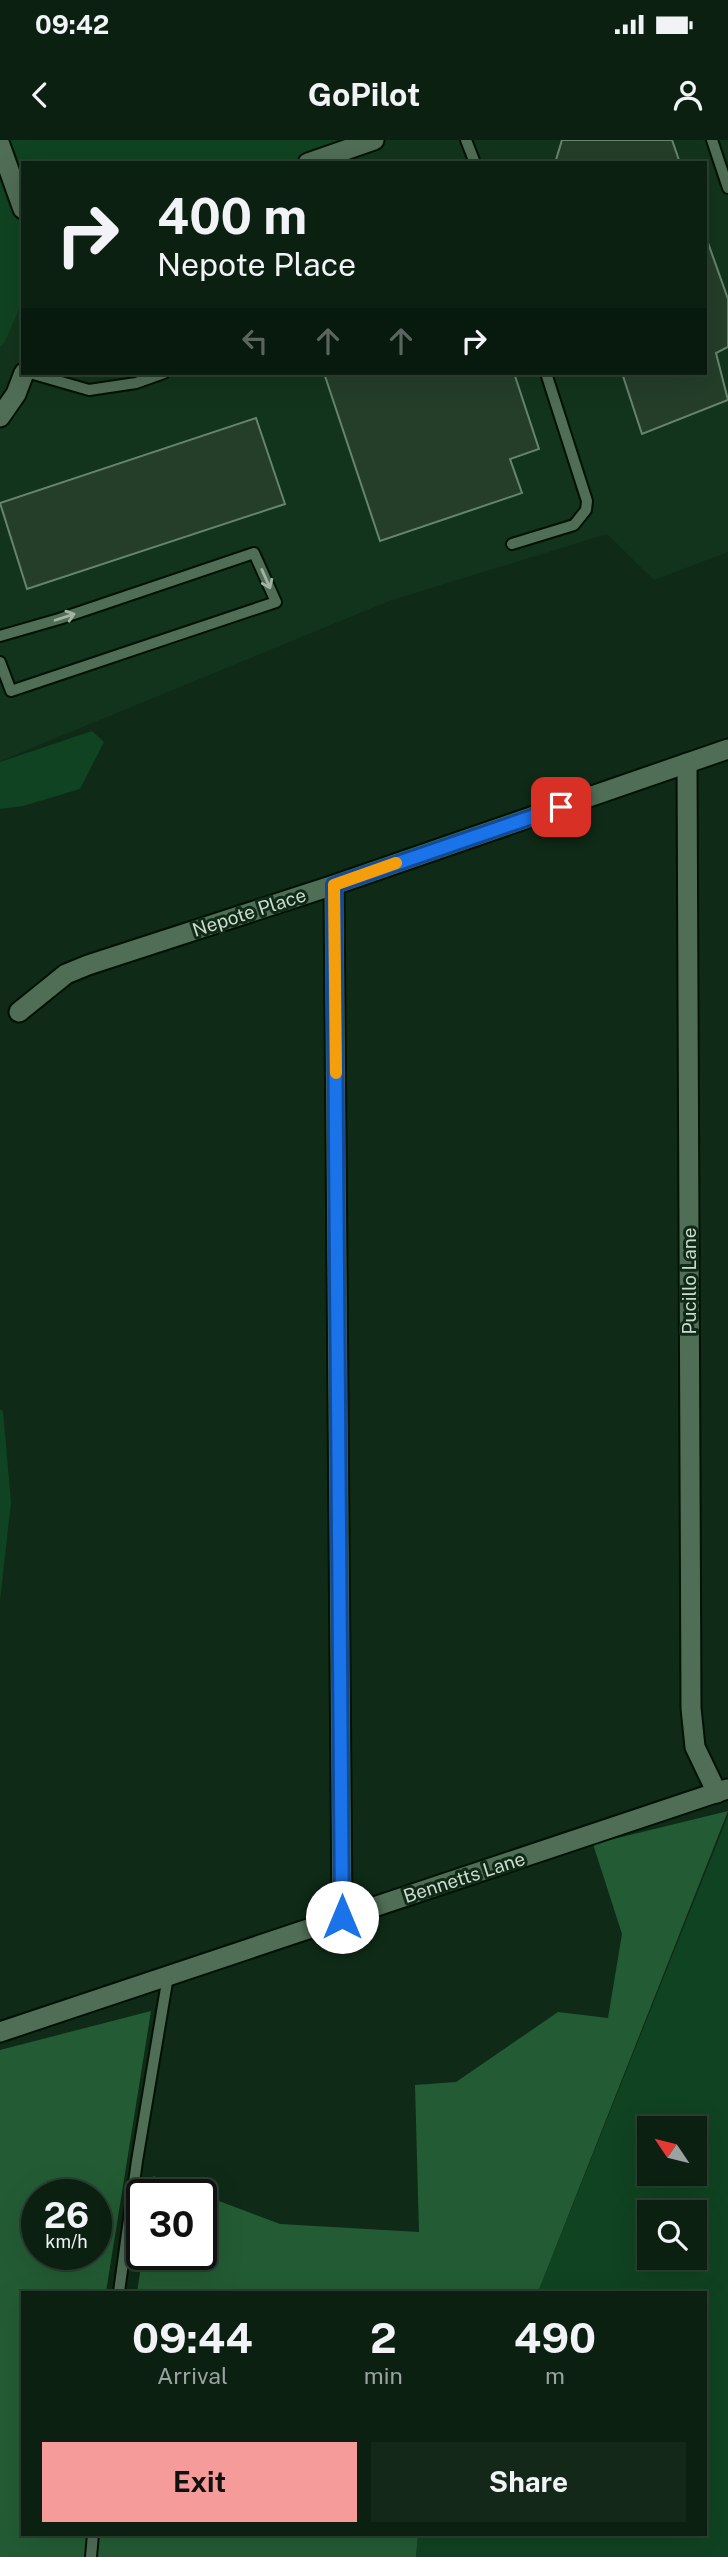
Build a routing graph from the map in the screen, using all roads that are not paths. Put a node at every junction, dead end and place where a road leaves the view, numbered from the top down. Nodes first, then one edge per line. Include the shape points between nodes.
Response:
1 (374, 140) edge
2 (466, 140) edge
3 (712, 140) edge
4 (0, 145) edge
5 (313, 161) edge
6 (474, 161) edge
7 (728, 188) edge
8 (21, 203) edge
9 (23, 375) edge
10 (37, 375) edge
11 (158, 375) edge
12 (547, 375) edge
13 (0, 417) edge
14 (512, 544) dead end
15 (0, 636) edge
16 (0, 662) edge
17 (728, 750) edge
18 (687, 763) junction
19 (334, 885) junction
20 (19, 1013) dead end
21 (722, 1791) edge
22 (342, 1917) junction
23 (168, 1976) junction
24 (0, 2032) edge
25 (118, 2291) edge
26 (93, 2536) edge
27 (91, 2557) edge

1 - 5 street
2 - 6 lane
3 - 7 lane
4 - 8 street
9 - 13 street
10 - 11 lane via 89,390
12 - 14 lane via 586,510 574,525
15 -> 16 lane via 254,553 276,602 11,691
17 - 18 street, Nepote Place
18 - 19 street, Nepote Place
18 - 21 street, Pucillo Lane via 691,1708 695,1747
19 - 20 street, Nepote Place via 88,965 66,974
19 - 22 street
21 - 22 street, Bennetts Lane
22 - 23 street, Bennetts Lane
23 - 24 street, Bennetts Lane
23 - 25 lane
26 - 27 lane

